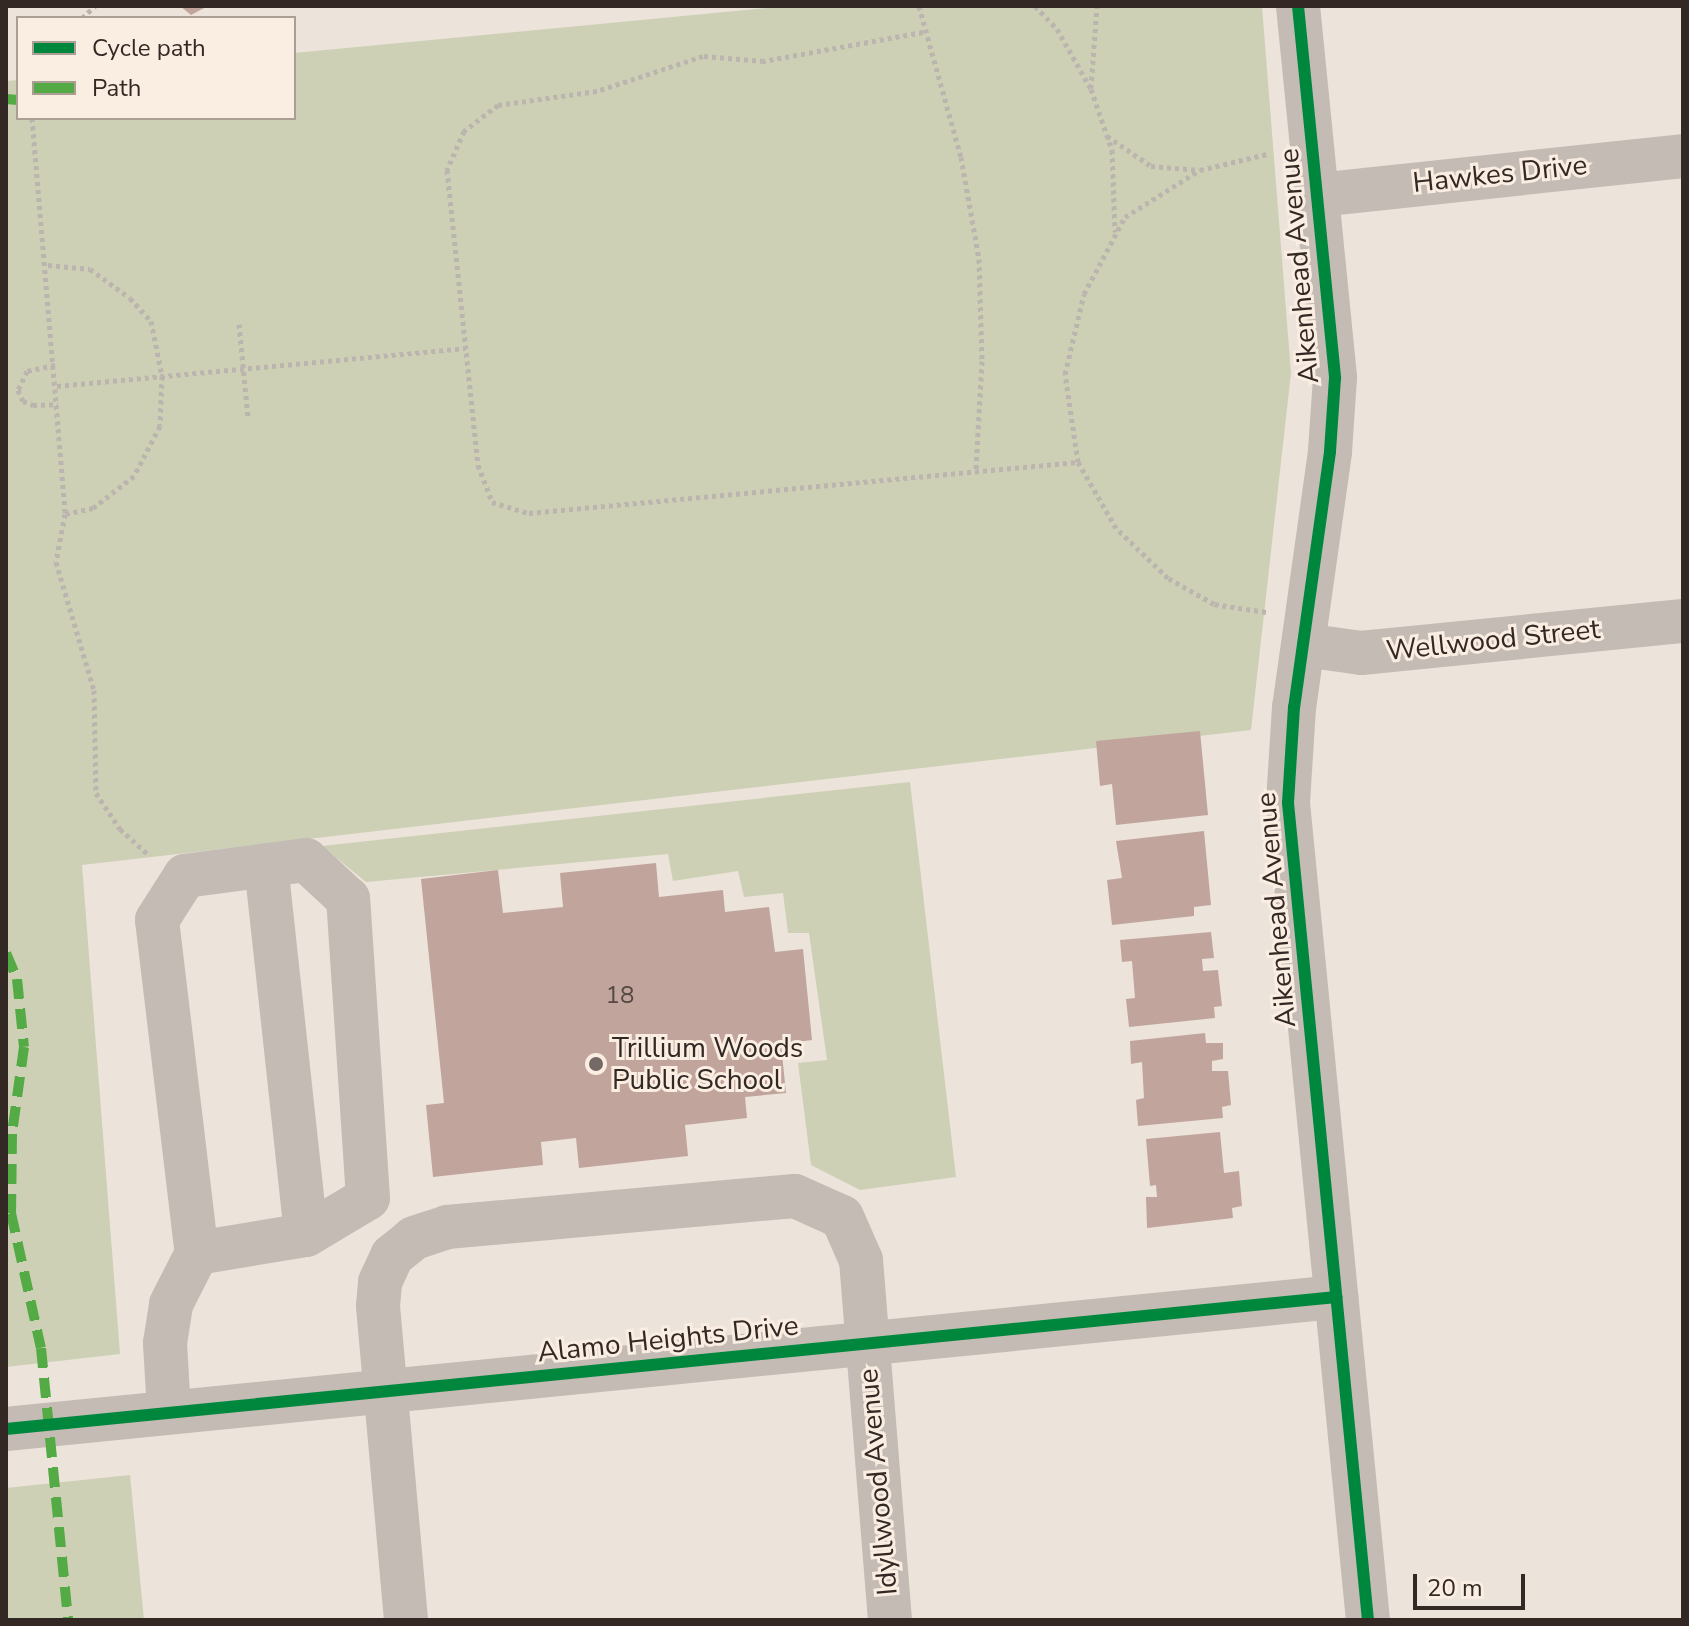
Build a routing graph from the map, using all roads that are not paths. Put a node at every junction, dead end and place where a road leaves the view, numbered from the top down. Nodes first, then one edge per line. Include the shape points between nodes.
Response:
1 (1298, 6) edge
2 (1683, 156) edge
3 (1318, 195) junction
4 (1683, 621) edge
5 (1291, 630) junction
6 (266, 865) junction
7 (306, 1235) junction
8 (197, 1253) junction
9 (1336, 1297) junction
10 (865, 1343) junction
11 (384, 1391) junction
12 (169, 1411) junction
13 (6, 1429) edge
14 (406, 1620) edge
15 (890, 1620) edge
16 (1368, 1620) edge

1 - 3 street, Aikenhead Avenue
2 - 3 street, Hawkes Drive
3 - 5 street, Aikenhead Avenue via 1334,415
4 - 5 street, Wellwood Street via 1361,653
5 - 9 street, Aikenhead Avenue via 1288,803
6 - 7 street
6 - 7 street via 306,860 348,899 368,1198
6 - 8 street via 185,876 157,920
7 - 8 street
8 - 12 street via 171,1304 165,1343
9 - 10 street, Alamo Heights Drive
9 - 16 street, Aikenhead Avenue
10 - 11 street, Alamo Heights Drive
10 - 11 street, Idyllwood Avenue via 861,1260 852,1233 825,1206 795,1196 447,1227 414,1238 392,1256 380,1282
10 - 15 street, Idyllwood Avenue
11 - 12 street, Alamo Heights Drive
11 - 14 street, Idyllwood Avenue
12 - 13 street, Alamo Heights Drive

